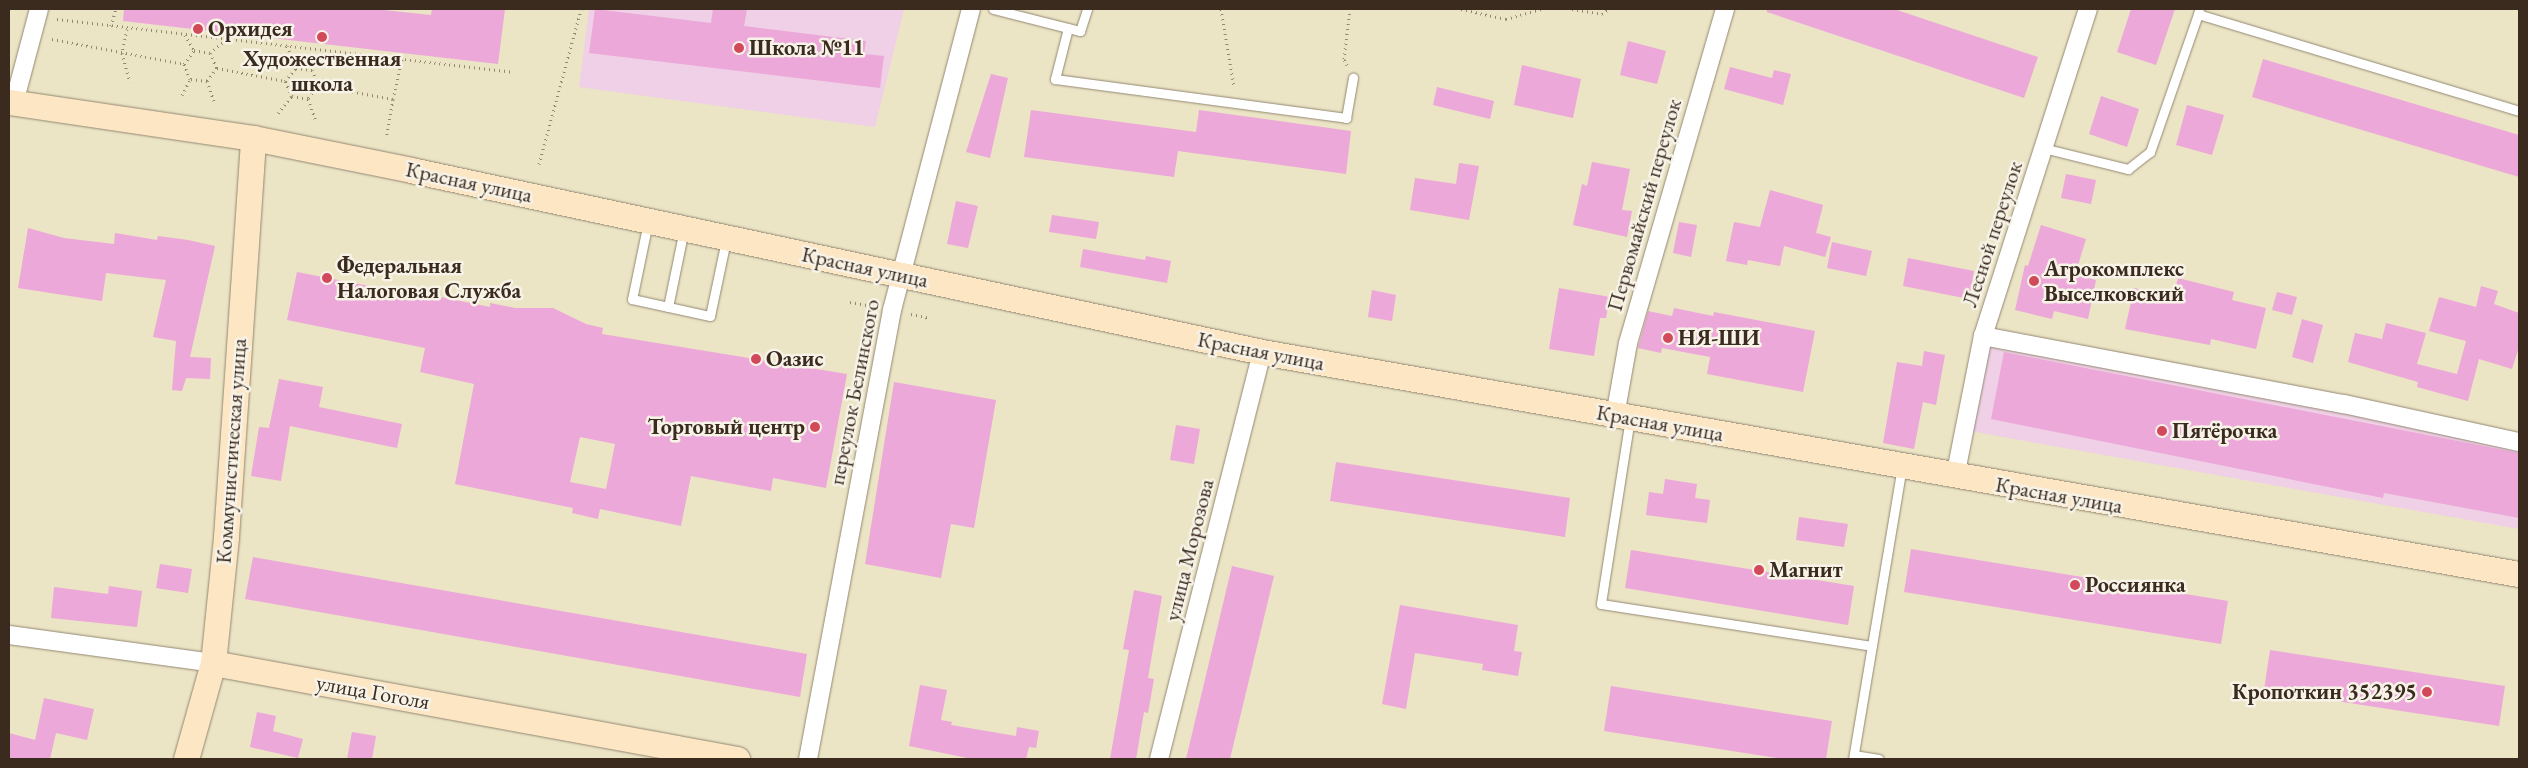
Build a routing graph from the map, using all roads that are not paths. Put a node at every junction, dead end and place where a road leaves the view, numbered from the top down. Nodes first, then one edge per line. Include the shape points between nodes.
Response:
1 (39, 9) edge
2 (971, 9) edge
3 (993, 9) edge
4 (1087, 9) edge
5 (1725, 9) edge
6 (2088, 9) edge
7 (2199, 12) edge
8 (1068, 28) junction
9 (1354, 78) road end
10 (12, 103) edge
11 (2519, 111) edge
12 (253, 138) junction
13 (2043, 148) junction
14 (648, 221) junction
15 (684, 229) junction
16 (727, 238) junction
17 (900, 274) junction
18 (668, 307) junction
19 (1984, 336) junction
20 (1262, 352) junction
21 (1622, 417) junction
22 (2519, 442) edge
23 (1902, 467) junction
24 (1955, 477) junction
25 (2519, 574) edge
26 (9, 635) edge
27 (1872, 646) junction
28 (213, 663) junction
29 (707, 757) edge
30 (1854, 757) edge
31 (186, 759) edge
32 (737, 759) edge
33 (808, 759) edge
34 (1159, 759) edge
35 (1879, 759) edge

1 - 10 street
2 - 17 street, переулок Белинского
3 - 8 lane
4 - 8 lane via 1080,31
5 - 21 street, Первомайский переулок via 1628,343
6 - 13 street, Лесной переулок
7 - 11 lane
7 - 13 lane via 2150,152 2128,169
8 - 9 lane via 1055,79 1346,118
10 - 12 main road, Красная улица
12 - 14 main road, Красная улица
12 - 28 main road, Коммунистическая улица via 226,537
13 - 19 street, Лесной переулок
14 - 15 main road, Красная улица
14 - 18 lane via 632,299
15 - 16 main road, Красная улица
15 - 18 lane
16 - 17 main road, Красная улица
16 - 18 lane via 710,316
17 - 20 main road, Красная улица
17 - 33 street, переулок Белинского
19 - 22 street via 2344,404
19 - 24 street, Лесной переулок
20 - 21 main road, Красная улица
20 - 34 street, улица Морозова
21 - 23 main road, Красная улица
21 - 27 lane via 1601,604
23 - 24 main road, Красная улица
23 - 27 lane
24 - 25 main road, Красная улица
26 - 28 street, улица Гоголя
27 - 30 lane
28 - 29 main road, улица Гоголя
28 - 31 main road, Коммунистическая улица
29 - 32 main road, улица Гоголя
30 - 35 lane

